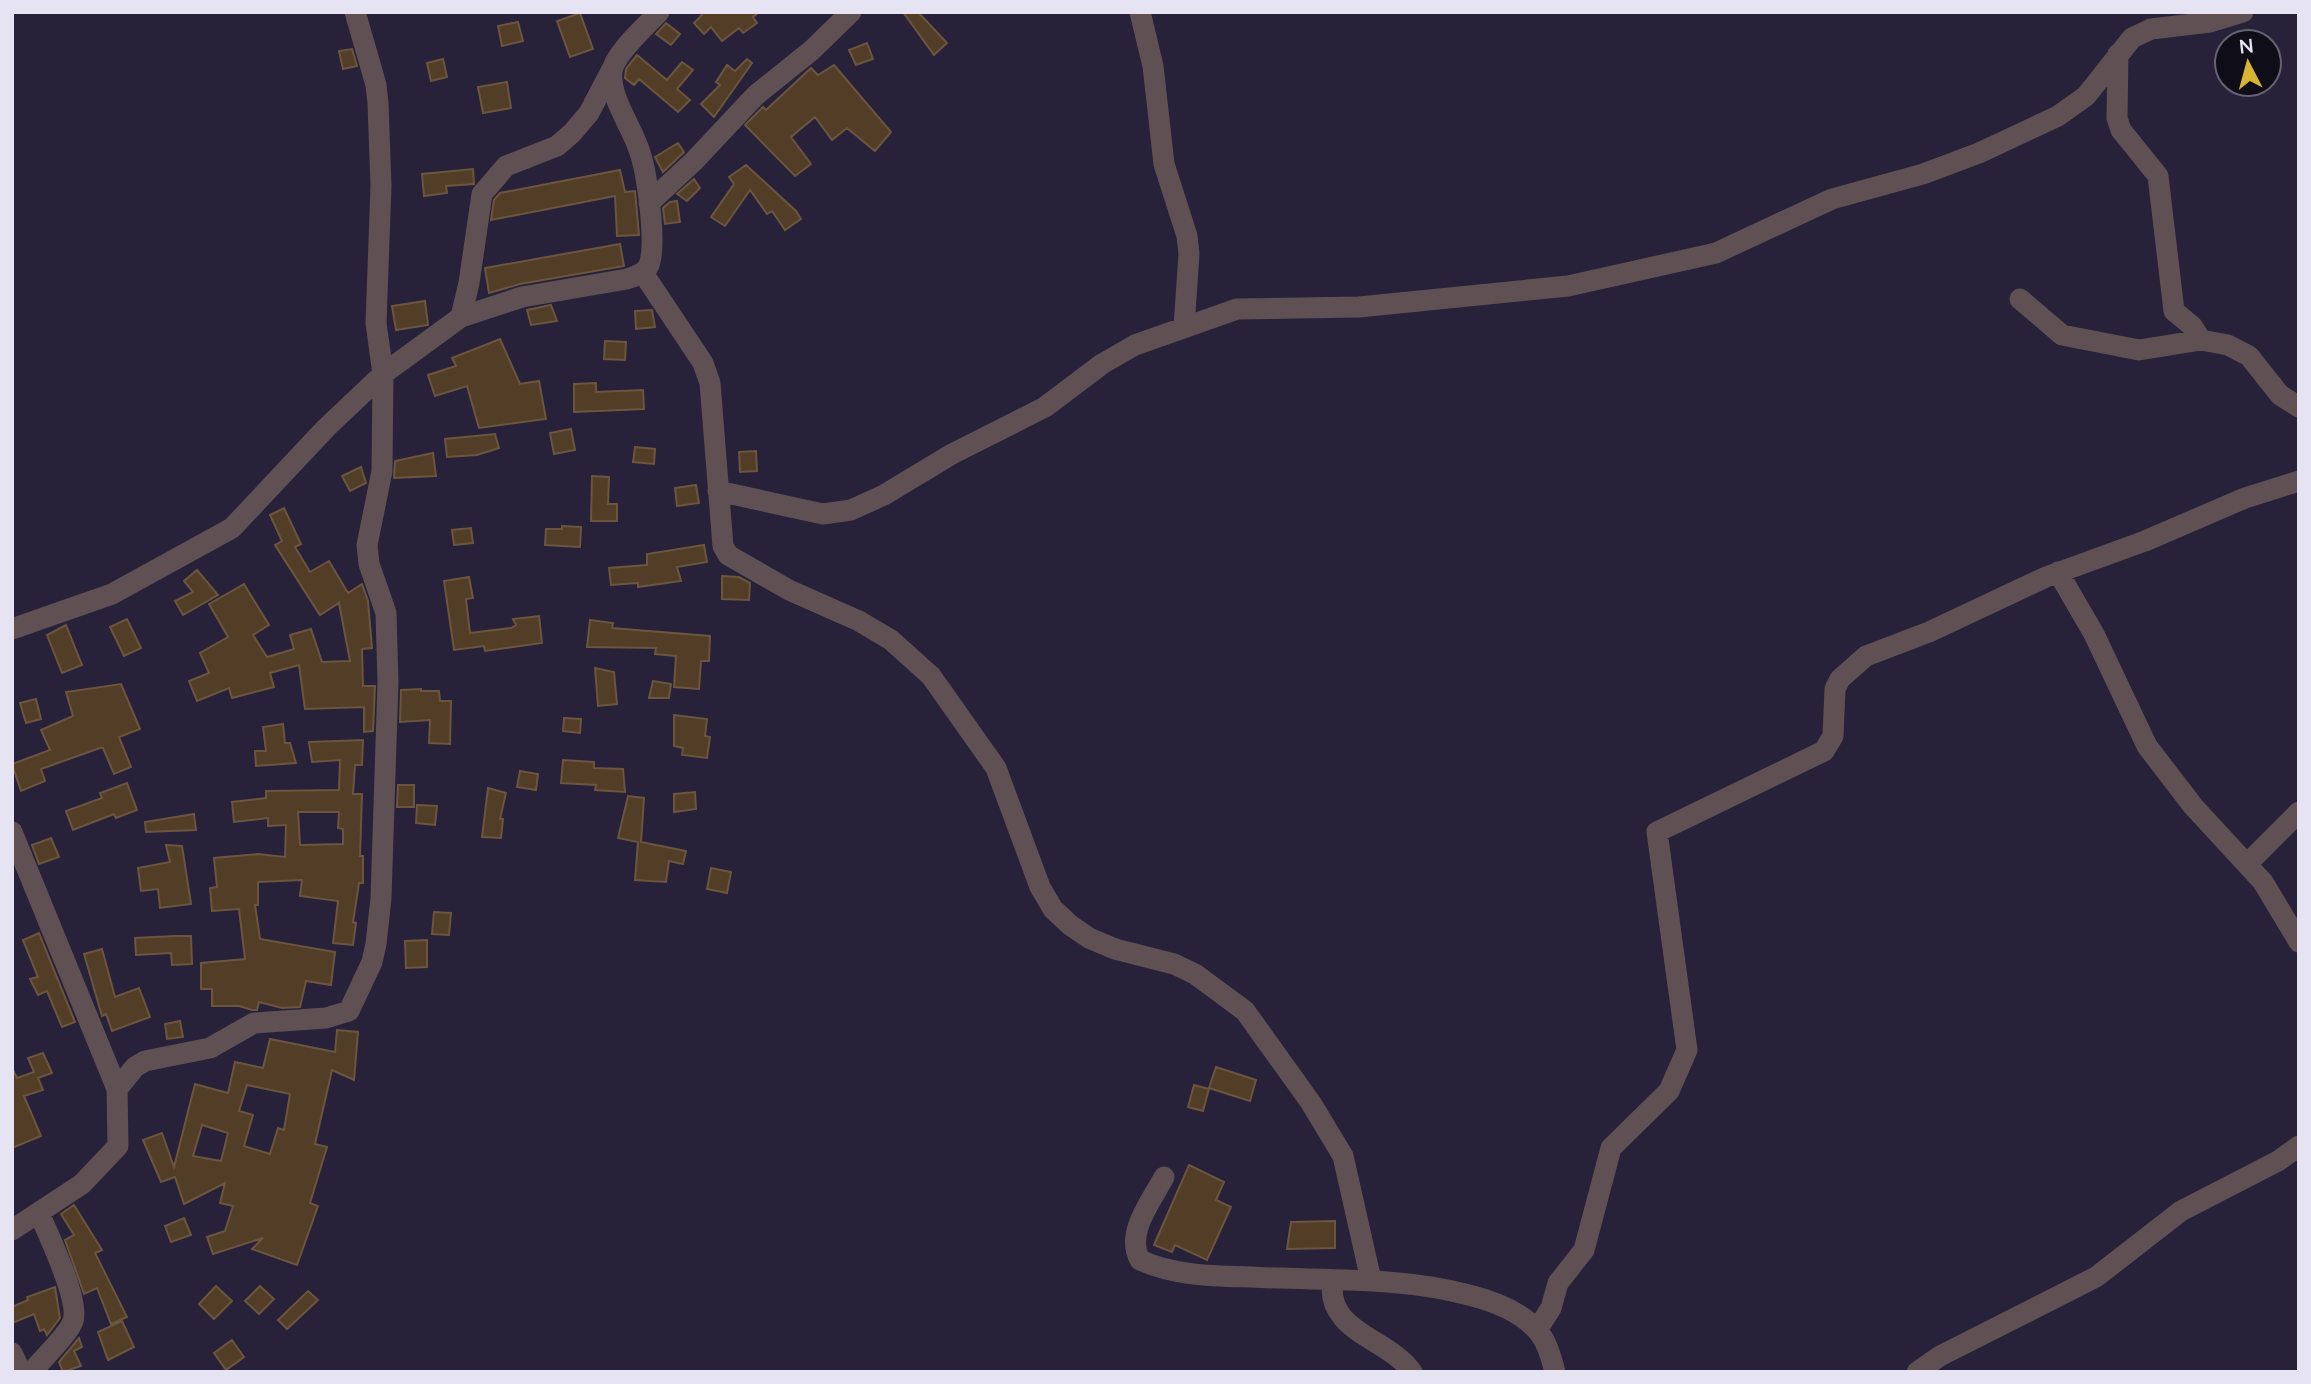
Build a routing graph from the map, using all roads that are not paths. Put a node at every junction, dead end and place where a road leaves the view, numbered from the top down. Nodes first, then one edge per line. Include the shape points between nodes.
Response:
1 (355, 12) edge
2 (659, 12) edge
3 (851, 12) edge
4 (1140, 12) edge
5 (2243, 12) edge
6 (2182, 19) edge
7 (2118, 52) junction
8 (612, 69) junction
9 (649, 202) junction
10 (643, 273) junction
11 (2020, 299) dead end
12 (461, 317) junction
13 (1184, 327) junction
14 (2201, 340) junction
15 (383, 374) junction
16 (2299, 407) edge
17 (2299, 481) edge
18 (718, 491) junction
19 (2058, 572) junction
20 (12, 629) edge
21 (2299, 812) edge
22 (12, 832) edge
23 (2247, 864) junction
24 (2299, 942) edge
25 (117, 1089) junction
26 (2299, 1146) edge
27 (1164, 1177) dead end
28 (39, 1213) junction
29 (12, 1230) edge
30 (1333, 1280) junction
31 (1371, 1280) junction
32 (1537, 1330) junction
33 (12, 1353) edge
34 (21, 1372) edge
35 (32, 1372) edge
36 (1412, 1372) edge
37 (1555, 1372) edge
38 (1917, 1372) edge

1 - 15 street via 378,103 381,186 376,323
2 - 8 street
3 - 9 street via 756,95
4 - 13 street via 1155,77 1164,164 1187,236
5 - 6 street
6 - 7 street via 2132,38
7 - 13 street via 2087,96 2058,116 1923,174 1825,202 1716,253 1568,286 1359,307 1249,308
7 - 14 street via 2117,118 2121,130 2158,176 2174,311
8 - 9 street via 613,85 639,149
8 - 12 street via 589,113 572,133 557,146 506,166 482,194
9 - 10 street via 651,249
10 - 12 street via 522,296
10 - 18 street via 696,352 710,383
11 - 14 street via 2062,335 2139,350
12 - 15 street
13 - 18 street via 1135,345 1101,364 1045,407 851,510 823,514
14 - 16 street via 2228,345 2249,356 2280,395
15 - 20 street via 232,528 111,594
15 - 25 street via 382,471 367,545 388,628 381,898 372,962 349,1011 326,1018 254,1023 210,1048 145,1061
17 - 19 street
18 - 31 street via 723,546 728,555 891,639 931,676 996,768 1040,887 1069,925 1115,948 1185,969 1244,1011 1299,1085 1343,1156
19 - 23 street via 2094,634 2147,746 2193,806
19 - 32 street via 1866,656 1835,689 1833,736 1824,751 1657,832 1687,1050 1669,1091 1611,1148 1584,1250 1558,1283 1551,1308
21 - 23 street
22 - 25 street
23 - 24 street
25 - 28 street via 117,1146 82,1184
26 - 38 street via 2181,1211 2096,1277
27 - 30 street via 1135,1233 1133,1248 1140,1260 1206,1275
28 - 29 street
28 - 35 street via 66,1279 73,1322
30 - 31 street
30 - 36 street via 1332,1300 1342,1317
31 - 32 street via 1442,1287 1487,1299 1519,1314
32 - 37 street
33 - 34 street

